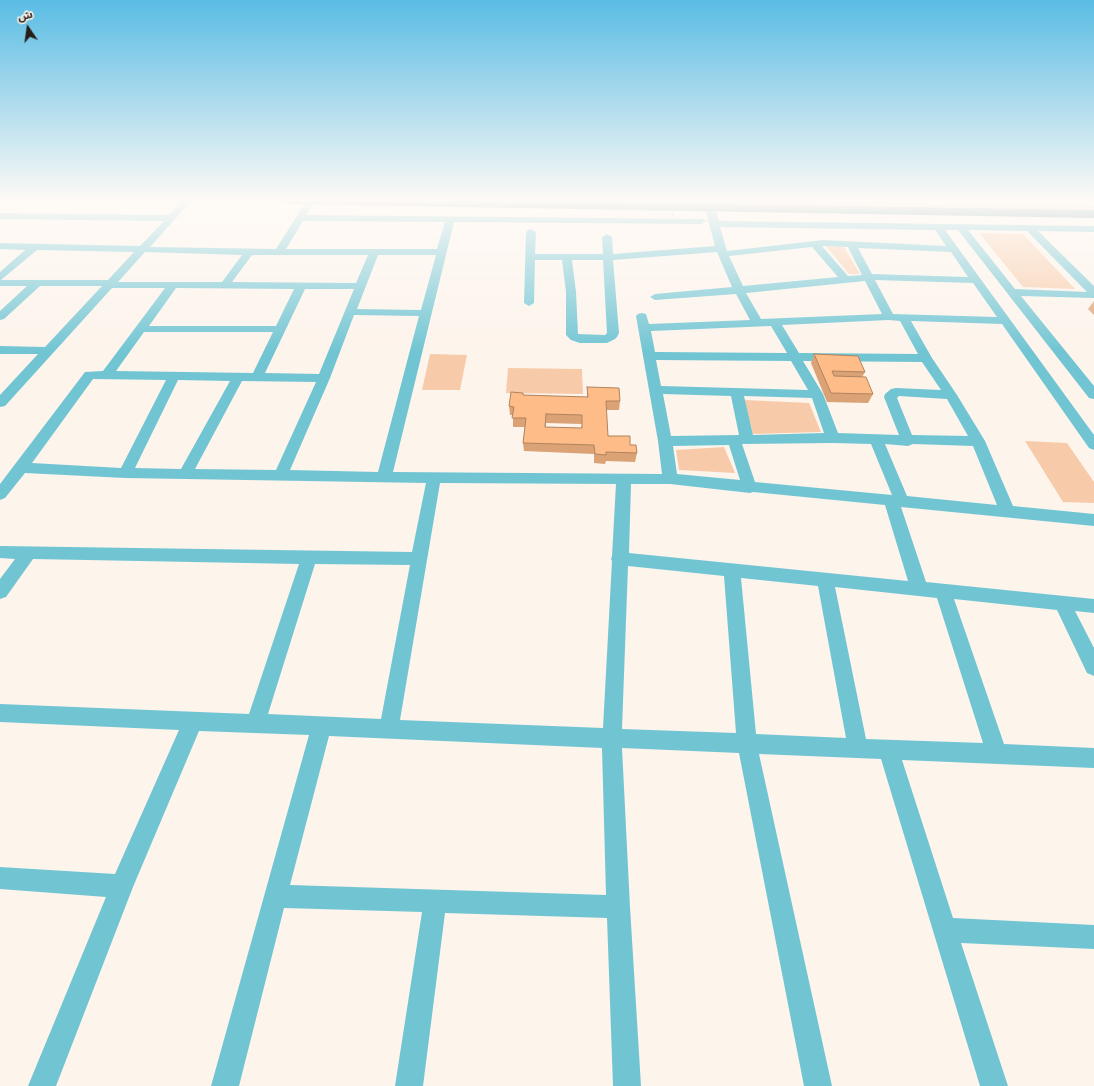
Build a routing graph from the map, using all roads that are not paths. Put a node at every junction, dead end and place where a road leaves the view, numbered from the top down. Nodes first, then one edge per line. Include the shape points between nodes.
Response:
1 (30, 251) edge
2 (141, 251) edge
3 (214, 251) edge
4 (280, 251) joint
5 (530, 251) edge
6 (608, 251) edge
7 (737, 251) edge
8 (821, 251) edge
9 (854, 251) edge
10 (954, 251) edge
11 (979, 251) edge
12 (1051, 251) edge
13 (249, 252) junction
14 (374, 252) junction
15 (441, 252) joint
16 (722, 252) junction
17 (530, 257) junction
18 (567, 257) junction
19 (608, 257) junction
20 (0, 277) edge
21 (868, 277) junction
22 (845, 279) junction
23 (975, 280) junction
24 (0, 283) edge
25 (37, 283) junction
26 (110, 284) junction
27 (173, 285) junction
28 (226, 285) junction
29 (301, 286) junction
30 (360, 286) junction
31 (740, 290) junction
32 (1012, 292) junction
33 (1094, 294) edge
34 (655, 297) dead end
35 (529, 303) dead end
36 (350, 312) junction
37 (426, 313) junction
38 (0, 317) edge
39 (889, 317) junction
40 (904, 318) junction
41 (1005, 321) junction
42 (757, 322) junction
43 (775, 323) junction
44 (142, 329) junction
45 (279, 329) junction
46 (0, 350) edge
47 (49, 351) junction
48 (650, 356) junction
49 (794, 357) junction
50 (926, 358) junction
51 (107, 375) junction
52 (174, 376) junction
53 (238, 377) junction
54 (257, 377) junction
55 (324, 378) junction
56 (1089, 382) edge
57 (656, 390) junction
58 (737, 392) junction
59 (817, 394) junction
60 (951, 395) junction
61 (1094, 395) edge
62 (0, 403) edge
63 (833, 438) junction
64 (740, 439) junction
65 (877, 440) junction
66 (665, 441) junction
67 (908, 441) junction
68 (978, 442) junction
69 (1094, 445) edge
70 (21, 468) junction
71 (125, 473) junction
72 (186, 473) junction
73 (281, 475) junction
74 (384, 477) junction
75 (434, 477) junction
76 (624, 478) junction
77 (670, 479) junction
78 (750, 488) junction
79 (0, 494) edge
80 (897, 501) junction
81 (1008, 512) junction
82 (1094, 520) edge
83 (0, 552) edge
84 (28, 553) junction
85 (310, 557) junction
86 (418, 559) junction
87 (619, 559) junction
88 (732, 570) junction
89 (825, 579) junction
90 (919, 588) junction
91 (943, 591) junction
92 (0, 592) edge
93 (1062, 602) junction
94 (1094, 606) edge
95 (1094, 668) edge
96 (0, 713) edge
97 (193, 721) junction
98 (255, 724) junction
99 (321, 727) junction
100 (389, 729) junction
101 (612, 739) junction
102 (747, 745) junction
103 (858, 748) junction
104 (888, 749) junction
105 (997, 754) junction
106 (1094, 758) edge
107 (0, 878) edge
108 (122, 886) junction
109 (275, 896) junction
110 (435, 901) junction
111 (618, 907) junction
112 (945, 930) junction
113 (1094, 937) edge
114 (42, 1086) edge
115 (225, 1086) edge
116 (408, 1086) edge
117 (627, 1086) edge
118 (818, 1086) edge
119 (994, 1086) edge

1 - 20 street
2 - 26 street
3 - 13 street
4 - 13 street
4 - 14 street
5 - 17 street
6 - 19 street
7 - 16 street
8 - 22 street
9 - 21 street
10 - 23 street
11 - 32 street
12 - 33 street
13 - 28 street
14 - 15 street
14 - 30 street
15 - 37 street
16 - 19 street
16 - 31 street
17 - 18 street
17 - 35 street
18 - 19 street
18 - 19 street via 572,292 572,335 580,339 607,339 613,333
21 - 22 street
21 - 23 street
21 - 39 street
22 - 31 street
23 - 41 street
24 - 25 street
25 - 26 street
25 - 38 street
26 - 27 street
26 - 47 street
27 - 28 street
27 - 44 street
28 - 29 street
29 - 30 street
29 - 45 street
30 - 36 street
31 - 34 street
31 - 42 street
32 - 33 street
32 - 56 street
36 - 37 street
36 - 55 street
37 - 74 street
39 - 40 street
39 - 43 street
40 - 41 street
40 - 50 street
41 - 69 street
42 - 43 street
42 - 48 street via 643,322
43 - 49 street
44 - 45 street
44 - 51 street
45 - 54 street
46 - 47 street
47 - 62 street
48 - 49 street
48 - 57 street
49 - 50 street
49 - 59 street
50 - 60 street
51 - 52 street
51 - 70 street via 89,375
52 - 53 street
52 - 71 street
53 - 54 street
53 - 72 street
54 - 55 street
55 - 73 street
56 - 61 street
57 - 58 street
57 - 66 street
58 - 59 street
58 - 64 street
59 - 63 street
60 - 67 street via 896,392 890,397
60 - 68 street
63 - 64 street
63 - 65 street
64 - 66 street
64 - 78 street
65 - 67 street
65 - 80 street
66 - 77 street
67 - 68 street
68 - 81 street
70 - 71 street
70 - 79 street
71 - 72 street
72 - 73 street
73 - 74 street
74 - 75 street
75 - 76 street
75 - 86 street
76 - 77 street
76 - 87 street
77 - 78 street
78 - 80 street
80 - 81 street
80 - 90 street
81 - 82 street
83 - 84 street
84 - 85 street
84 - 92 street
85 - 86 street
85 - 98 street
86 - 100 street
87 - 88 street
87 - 101 street
88 - 89 street
88 - 102 street
89 - 90 street
89 - 103 street
90 - 91 street
91 - 93 street
91 - 105 street
93 - 94 street
93 - 95 street
96 - 97 street
97 - 98 street
97 - 108 street
98 - 99 street
99 - 100 street
99 - 109 street
100 - 101 street
101 - 102 street
101 - 111 street
102 - 103 street
102 - 118 street
103 - 104 street
104 - 105 street
104 - 112 street
105 - 106 street
107 - 108 street
108 - 114 street
109 - 110 street
109 - 115 street
110 - 111 street
110 - 116 street
111 - 117 street
112 - 113 street
112 - 119 street

